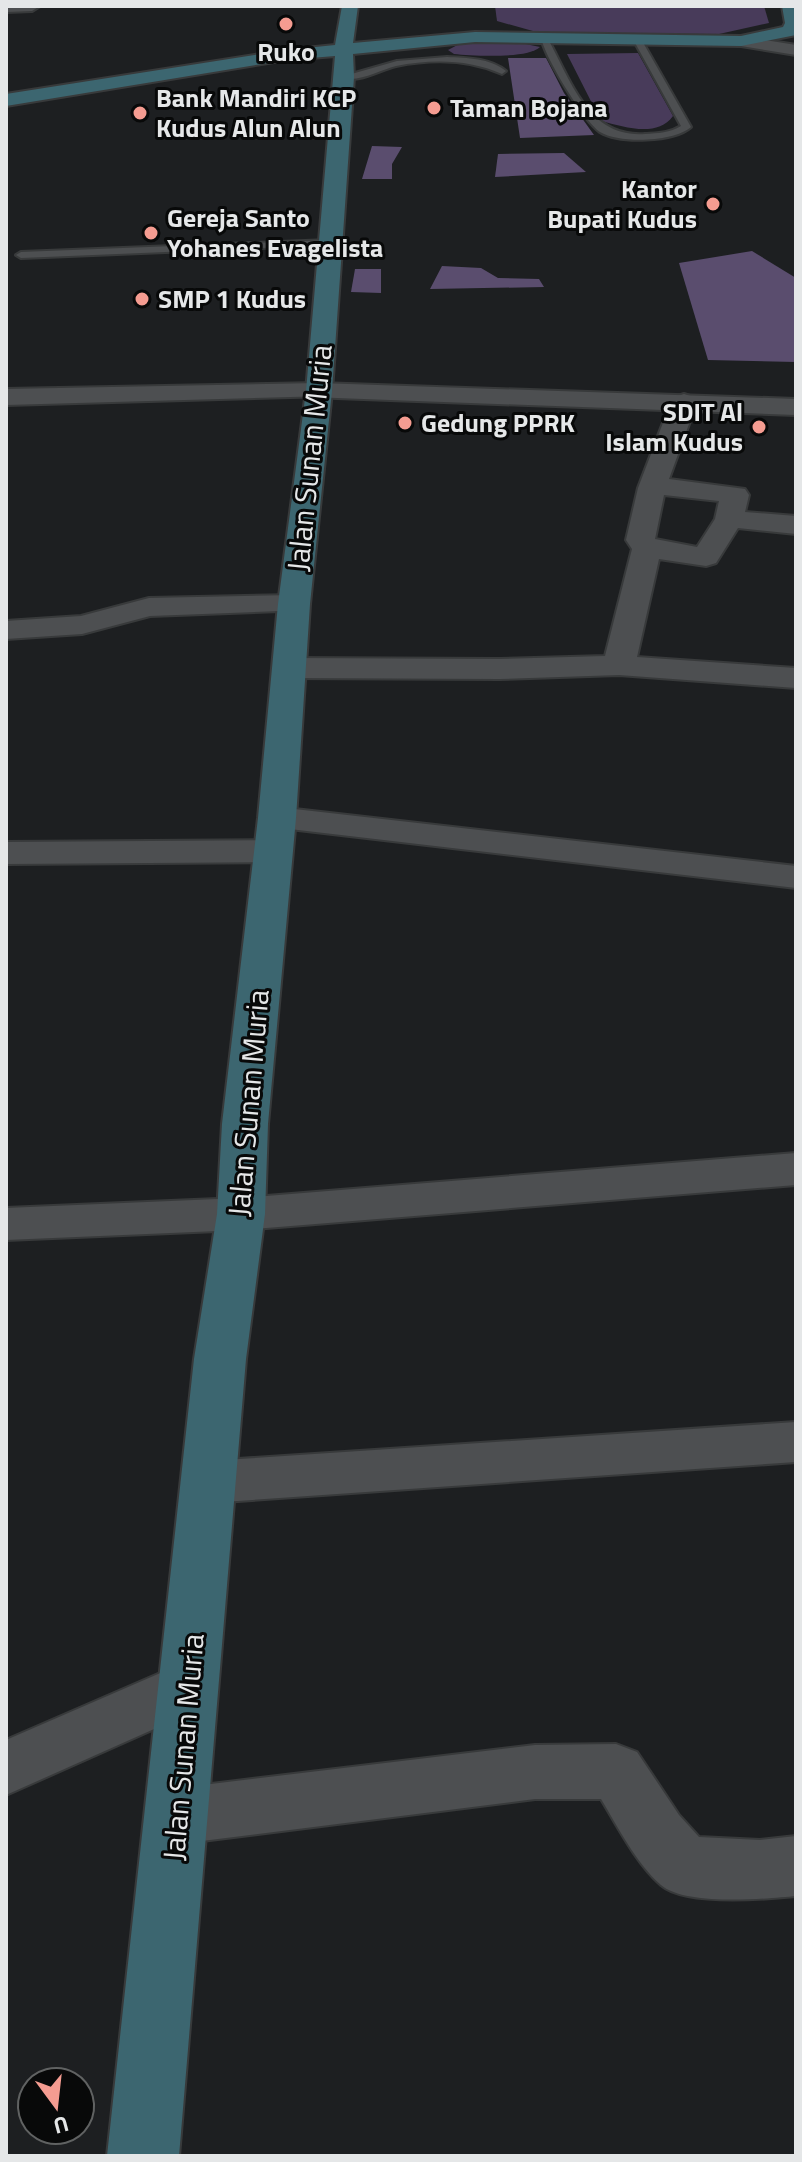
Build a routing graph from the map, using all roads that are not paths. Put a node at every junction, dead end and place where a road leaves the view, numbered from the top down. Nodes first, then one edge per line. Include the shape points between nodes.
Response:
1 (32, 6) edge
2 (350, 6) edge
3 (790, 6) edge
4 (6, 7) edge
5 (471, 29) junction
6 (550, 39) junction
7 (436, 40) junction
8 (638, 41) junction
9 (741, 41) junction
10 (345, 47) junction
11 (796, 50) edge
12 (446, 60) junction
13 (502, 71) dead end
14 (345, 77) junction
15 (6, 100) edge
16 (330, 243) junction
17 (21, 255) dead end
18 (319, 391) junction
19 (6, 397) edge
20 (684, 402) junction
21 (796, 407) edge
22 (653, 485) junction
23 (729, 519) junction
24 (796, 525) edge
25 (647, 549) junction
26 (294, 604) junction
27 (6, 630) edge
28 (619, 665) junction
29 (289, 668) junction
30 (796, 678) edge
31 (276, 834) junction
32 (6, 853) edge
33 (796, 877) edge
34 (796, 1169) edge
35 (241, 1214) junction
36 (6, 1224) edge
37 (796, 1442) edge
38 (209, 1482) junction
39 (188, 1687) junction
40 (6, 1768) edge
41 (178, 1816) junction
42 (796, 1866) edge
43 (143, 2156) edge

1 - 4 street
2 - 10 main road, Jalan Sunan Muria
3 - 9 main road via 790,31
5 - 6 main road
5 - 7 main road
5 - 10 main road
6 - 8 main road
6 - 8 lane via 584,111 605,131 635,137 675,134 686,127
7 - 10 main road
7 - 12 lane
8 - 9 main road
9 - 11 street
10 - 14 main road, Jalan Sunan Muria
10 - 15 main road
12 - 13 lane via 486,62
12 - 14 lane
14 - 16 main road, Jalan Sunan Muria
16 - 17 lane
16 - 18 main road, Jalan Sunan Muria
18 - 19 street
18 - 20 street
18 - 26 main road, Jalan Sunan Muria
20 - 21 street
20 - 22 street
22 - 23 street via 735,495
22 - 25 street via 640,540
23 - 24 street
23 - 25 street via 706,557
25 - 28 street
26 - 27 street via 149,607 82,625
26 - 29 main road, Jalan Sunan Muria
28 - 29 street
28 - 30 street
29 - 31 main road, Jalan Sunan Muria
31 - 32 street
31 - 33 street
31 - 35 main road, Jalan Sunan Muria via 245,1124
34 - 35 street
35 - 36 street
35 - 38 main road, Jalan Sunan Muria
37 - 38 street
38 - 39 main road, Jalan Sunan Muria
39 - 40 street
39 - 41 main road, Jalan Sunan Muria
41 - 42 street via 535,1772 616,1771 684,1866
41 - 43 main road, Jalan Sunan Muria

